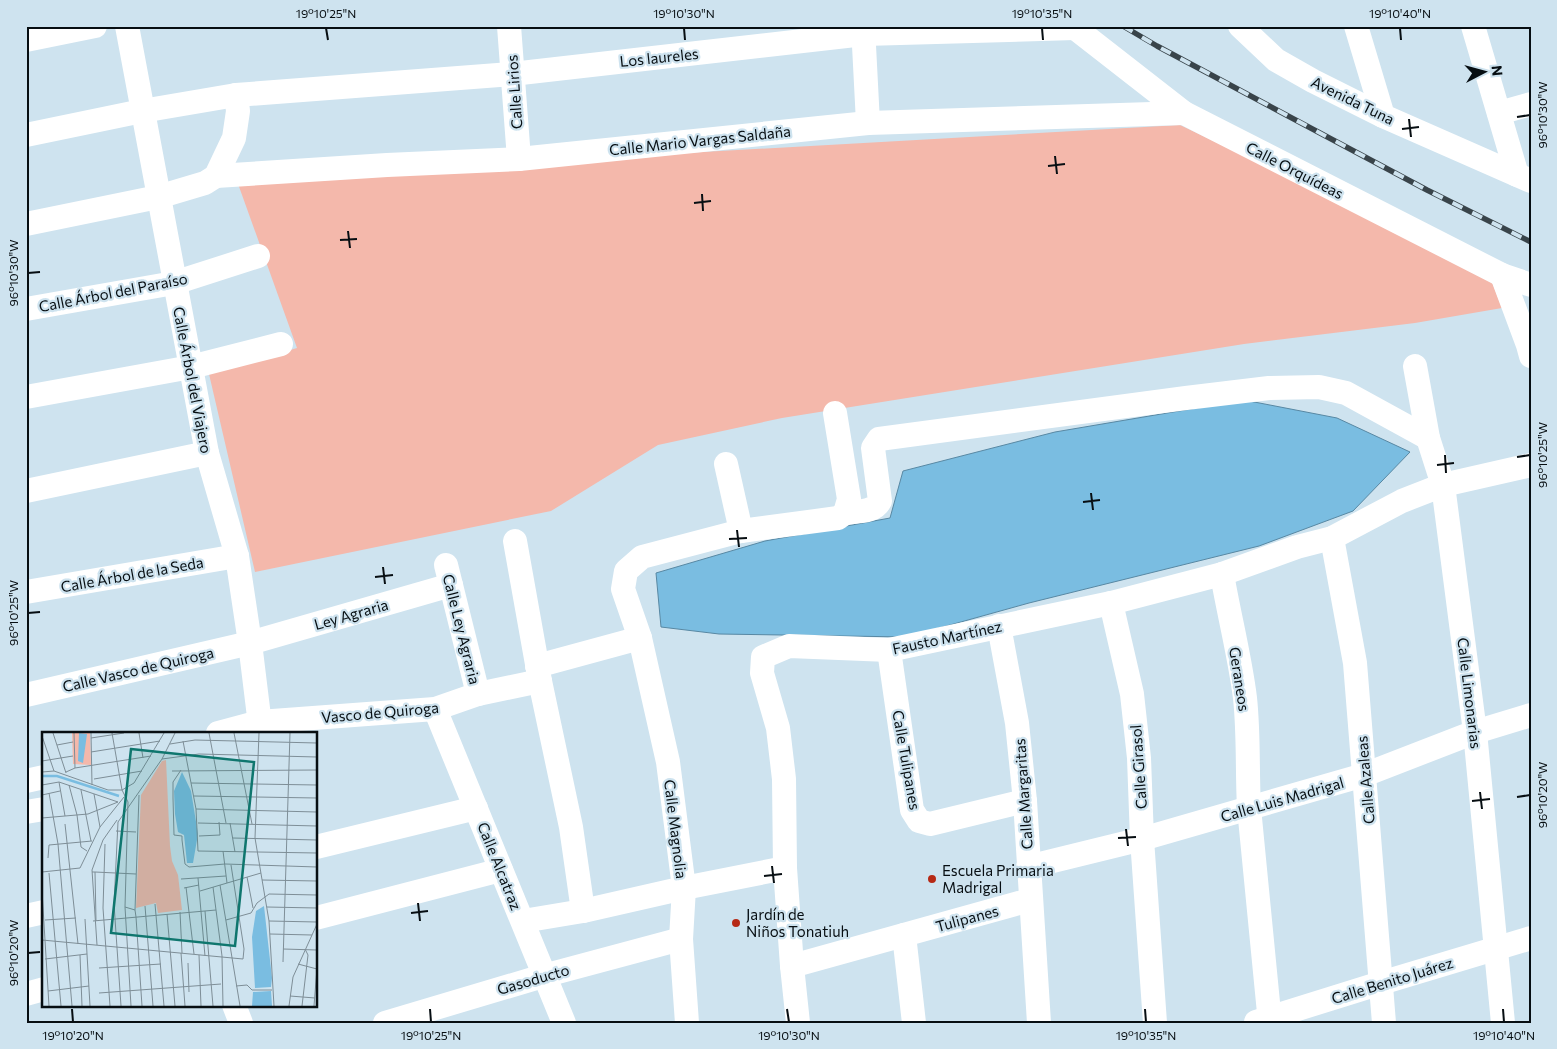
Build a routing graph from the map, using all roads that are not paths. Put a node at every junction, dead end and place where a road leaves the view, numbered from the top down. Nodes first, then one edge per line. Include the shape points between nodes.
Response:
1 (96, 26) edge
2 (127, 26) edge
3 (509, 26) edge
4 (1240, 26) edge
5 (1356, 26) edge
6 (1473, 26) edge
7 (1076, 27) edge
8 (863, 30) edge
9 (26, 40) edge
10 (512, 74) junction
11 (236, 95) junction
12 (1531, 104) edge
13 (142, 111) junction
14 (1184, 113) junction
15 (1499, 113) junction
16 (1383, 116) junction
17 (868, 123) junction
18 (26, 135) edge
19 (519, 159) junction
20 (216, 176) junction
21 (1524, 178) edge
22 (158, 197) junction
23 (26, 224) edge
24 (258, 256) dead end
25 (1502, 275) junction
26 (174, 283) junction
27 (1531, 285) edge
28 (26, 309) edge
29 (280, 344) dead end
30 (1531, 356) edge
31 (1415, 366) dead end
32 (191, 367) junction
33 (26, 397) edge
34 (835, 413) dead end
35 (1428, 438) junction
36 (207, 453) junction
37 (726, 464) dead end
38 (1531, 465) edge
39 (1443, 486) junction
40 (26, 491) edge
41 (845, 512) junction
42 (741, 531) junction
43 (1332, 538) junction
44 (516, 541) dead end
45 (237, 556) junction
46 (1222, 574) junction
47 (449, 575) joint
48 (26, 592) edge
49 (1111, 603) junction
50 (999, 626) junction
51 (640, 638) junction
52 (250, 643) junction
53 (889, 650) junction
54 (538, 673) junction
55 (478, 694) junction
56 (26, 695) edge
57 (435, 709) junction
58 (1531, 715) edge
59 (260, 727) edge
60 (225, 732) edge
61 (1475, 732) junction
62 (1364, 775) junction
63 (42, 778) edge
64 (26, 781) edge
65 (1025, 801) junction
66 (476, 808) junction
67 (1249, 808) junction
68 (42, 809) edge
69 (26, 812) edge
70 (1142, 840) junction
71 (318, 847) edge
72 (1028, 867) junction
73 (785, 868) junction
74 (501, 870) junction
75 (684, 888) junction
76 (1030, 900) junction
77 (583, 911) junction
78 (42, 912) edge
79 (26, 916) edge
80 (318, 917) edge
81 (522, 921) junction
82 (904, 935) junction
83 (1531, 938) edge
84 (681, 939) junction
85 (1497, 950) junction
86 (792, 966) junction
87 (543, 976) junction
88 (1381, 983) junction
89 (42, 990) edge
90 (26, 994) edge
91 (234, 1006) edge
92 (1265, 1021) edge
93 (241, 1023) edge
94 (385, 1023) edge
95 (564, 1023) edge
96 (687, 1023) edge
97 (798, 1023) edge
98 (914, 1023) edge
99 (1039, 1023) edge
100 (1156, 1023) edge
101 (1384, 1023) edge
102 (1503, 1023) edge

1 - 9 street
2 - 13 street, Calle Árbol del Viajero
3 - 10 street, Calle Lirios
4 - 16 street, Avenida Tuna via 1276,60
5 - 16 street
6 - 15 street
7 - 8 street, Los laureles
7 - 14 street, Calle Orquídeas
8 - 10 street, Los laureles
8 - 17 street
10 - 11 street, Los laureles
10 - 19 street, Calle Lirios
11 - 13 street, Los laureles
11 - 20 street via 238,111 234,138
12 - 15 street
13 - 18 street, Los laureles
13 - 22 street, Calle Árbol del Viajero
14 - 17 street, Calle Mario Vargas Saldaña
14 - 25 street, Calle Orquídeas
15 - 21 street
16 - 21 street, Avenida Tuna
17 - 19 street, Calle Mario Vargas Saldaña
19 - 20 street, Calle Mario Vargas Saldaña
20 - 22 street via 205,183
22 - 23 street
22 - 26 street, Calle Árbol del Viajero
24 - 26 street, Calle Árbol del Paraíso
25 - 27 street, Calle Orquídeas
25 - 30 street
26 - 28 street, Calle Árbol del Paraíso
26 - 32 street, Calle Árbol del Viajero
29 - 32 street
31 - 35 street, Calle Limonarias
32 - 33 street
32 - 36 street, Calle Árbol del Viajero
34 - 41 street via 849,499
35 - 39 street, Calle Limonarias
35 - 41 street, Calle Magnolia via 1346,393 1320,387 1269,388 1186,398 879,439 872,448 880,501 871,510
36 - 40 street
36 - 45 street, Calle Árbol del Viajero
37 - 42 street
38 - 39 street
39 - 43 street via 1402,501
39 - 61 street, Calle Limonarias
41 - 42 street, Calle Magnolia via 838,518
42 - 51 street, Calle Magnolia via 642,557 626,571 623,589
43 - 46 street
43 - 62 street, Calle Azaleas via 1355,663
44 - 54 street
45 - 48 street, Calle Árbol de la Seda
45 - 52 street, Calle Árbol del Viajero
46 - 49 street, Fausto Martínez
46 - 67 street, Geraneos via 1244,697
47 - 52 street, Ley Agraria
47 - 55 street, Calle Ley Agraria
49 - 50 street, Fausto Martínez
49 - 70 street, Calle Girasol via 1132,694 1139,758
50 - 53 street, Fausto Martínez
50 - 65 street, Calle Margaritas via 1017,723
51 - 54 street, Vasco de Quiroga
51 - 75 street, Calle Magnolia via 668,762
52 - 56 street, Calle Vasco de Quiroga
52 - 59 street, Calle Árbol del Viajero
53 - 65 street, Calle Tulipanes via 912,810 919,821 930,824
53 - 73 street, Fausto Martínez via 789,646 763,657 762,673 778,728 784,780
54 - 55 street, Vasco de Quiroga
54 - 77 street via 571,827
55 - 57 street, Vasco de Quiroga
57 - 59 street, Vasco de Quiroga
57 - 66 street, Calle Alcatraz
58 - 61 street, Calle Luis Madrigal
59 - 60 street, Vasco de Quiroga
61 - 62 street, Calle Luis Madrigal
61 - 85 street, Calle Limonarias
62 - 67 street, Calle Luis Madrigal
62 - 88 street, Calle Azaleas
63 - 64 street
65 - 72 street, Calle Margaritas
66 - 71 street
66 - 74 street, Calle Alcatraz
67 - 70 street, Calle Luis Madrigal
67 - 92 street, Geraneos
68 - 69 street
70 - 72 street, Calle Luis Madrigal
70 - 100 street, Calle Girasol
72 - 76 street, Calle Margaritas
73 - 75 street
73 - 86 street
74 - 80 street
74 - 81 street, Calle Alcatraz
75 - 77 street
75 - 84 street, Calle Magnolia
76 - 82 street, Tulipanes
76 - 99 street, Calle Margaritas
77 - 81 street
78 - 79 street
81 - 87 street, Calle Alcatraz
82 - 86 street
82 - 98 street
83 - 85 street, Calle Benito Juárez
84 - 87 street, Gasoducto
84 - 96 street, Calle Magnolia
85 - 88 street, Calle Benito Juárez
85 - 102 street, Calle Limonarias
86 - 97 street
87 - 94 street, Gasoducto
87 - 95 street, Calle Alcatraz
88 - 92 street, Calle Benito Juárez
88 - 101 street, Calle Azaleas
89 - 90 street
91 - 93 street

